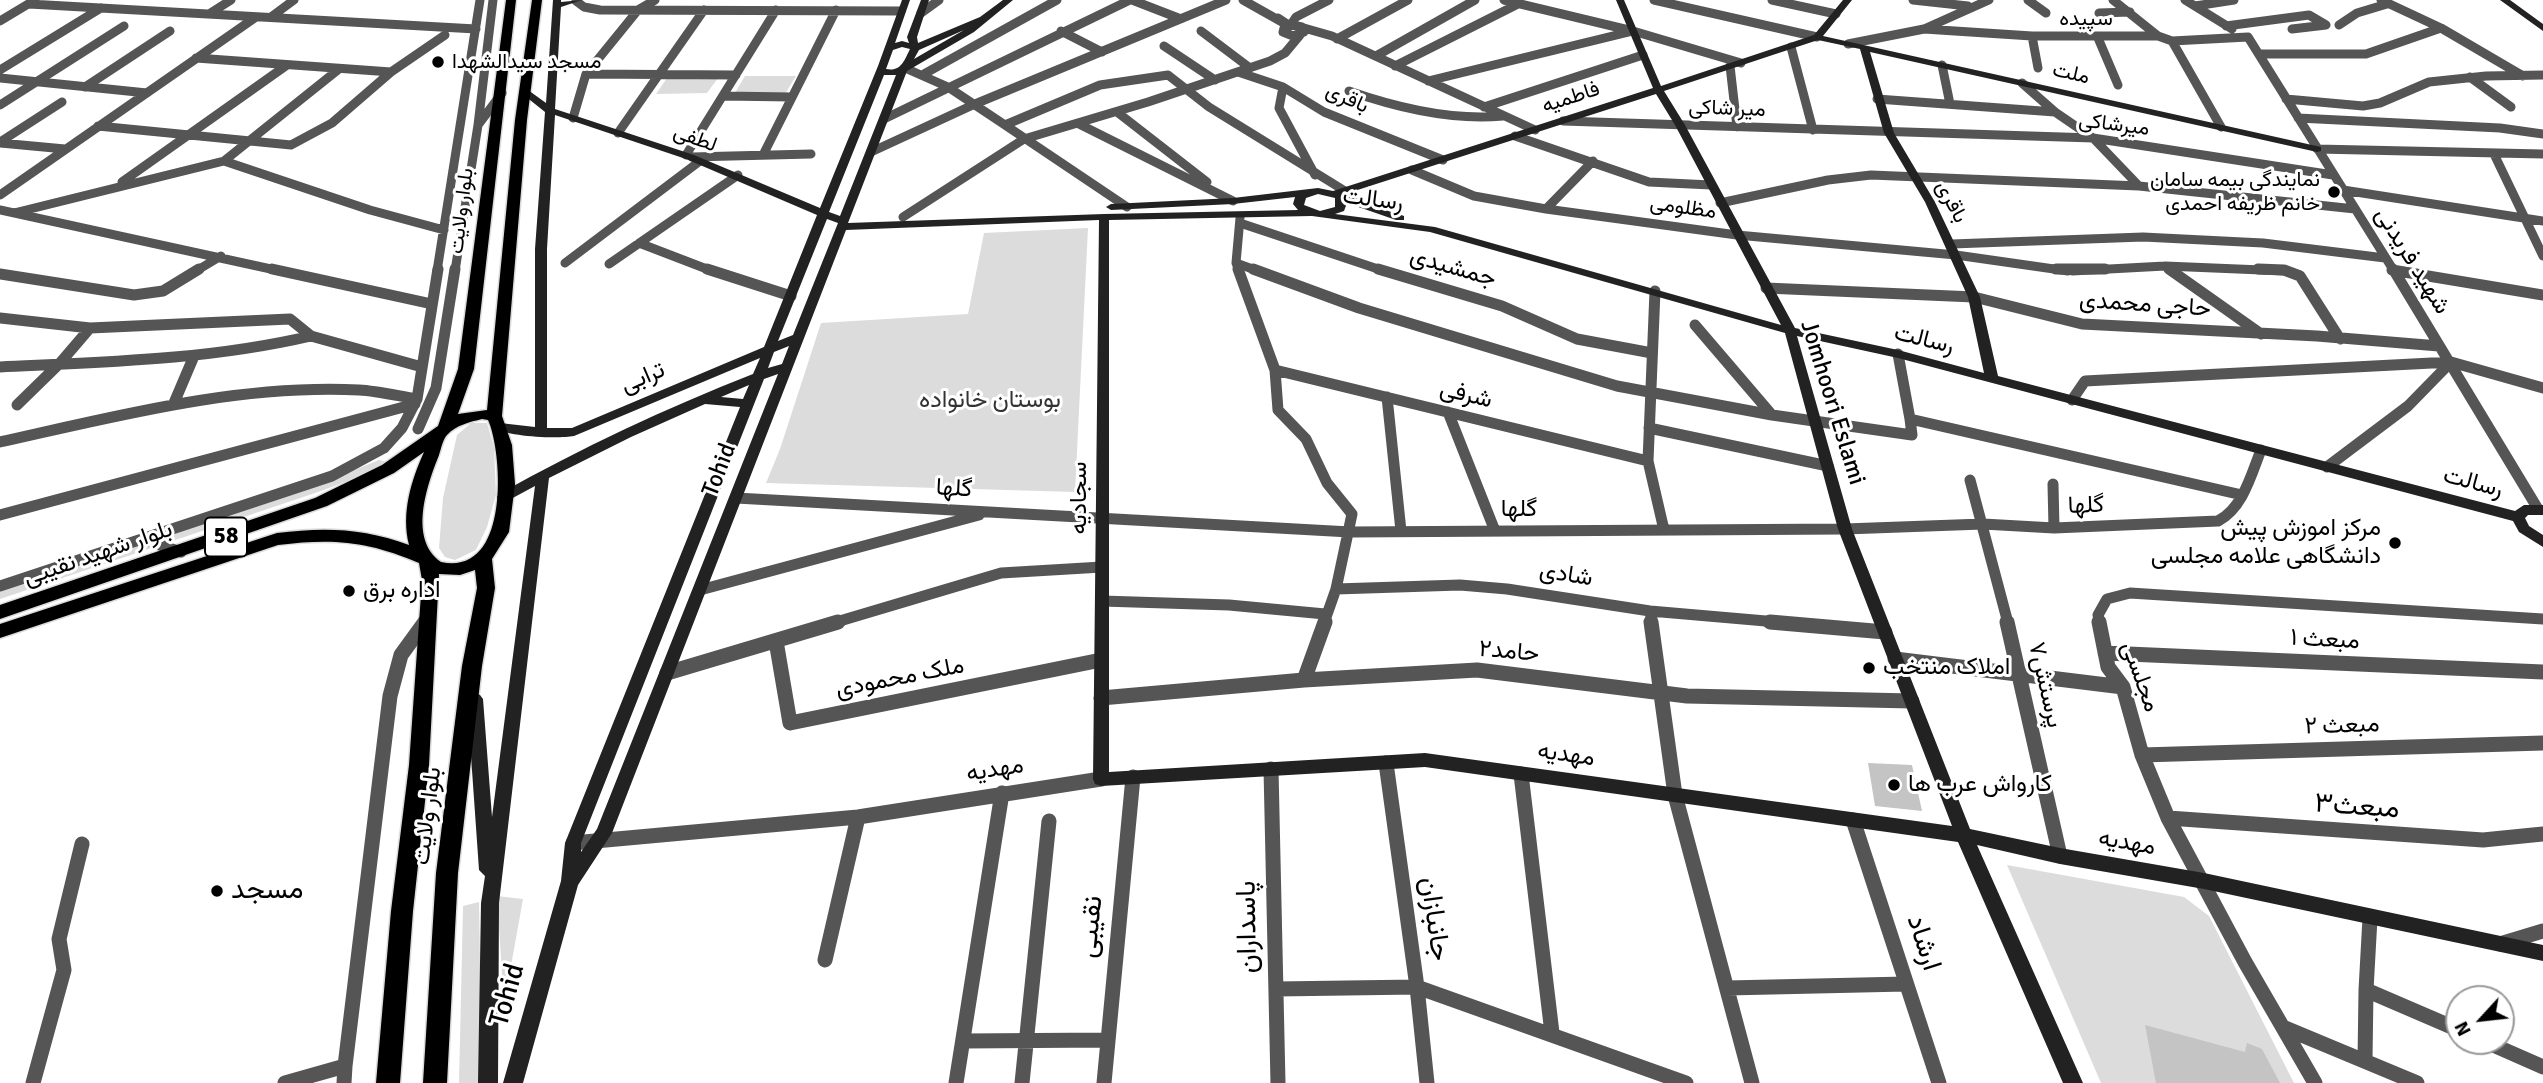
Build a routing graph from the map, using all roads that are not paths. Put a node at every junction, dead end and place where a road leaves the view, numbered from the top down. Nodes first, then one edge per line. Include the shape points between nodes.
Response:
1 (113, 0) edge
2 (171, 0) edge
3 (231, 0) edge
4 (294, 0) edge
5 (480, 0) edge
6 (493, 0) edge
7 (510, 0) edge
8 (537, 0) edge
9 (655, 0) edge
10 (752, 0) edge
11 (824, 0) edge
12 (906, 0) edge
13 (925, 0) edge
14 (939, 0) edge
15 (1009, 0) edge
16 (1057, 0) edge
17 (1131, 0) edge
18 (1226, 0) edge
19 (1243, 0) edge
20 (1329, 0) edge
21 (1408, 0) edge
22 (1475, 0) edge
23 (1504, 0) edge
24 (1620, 0) edge
25 (1654, 0) edge
26 (1772, 0) edge
27 (1847, 0) edge
28 (1913, 0) edge
29 (1989, 0) edge
30 (2028, 0) edge
31 (2113, 0) edge
32 (2185, 0) edge
33 (2234, 0) edge
34 (2504, 0) edge
35 (577, 1) edge
36 (763, 1) edge
37 (32, 2) edge
38 (2384, 2) edge
39 (557, 3) edge
40 (1518, 4) junction
41 (1971, 6) junction
42 (2195, 6) junction
43 (100, 8) junction
44 (638, 10) junction
45 (704, 10) junction
46 (752, 10) junction
47 (776, 10) junction
48 (813, 10) junction
49 (836, 10) junction
50 (155, 11) junction
51 (901, 11) junction
52 (2130, 12) junction
53 (2046, 13) dead end
54 (2099, 13) dead end
55 (209, 14) junction
56 (1836, 14) junction
57 (256, 16) junction
58 (271, 17) junction
59 (919, 18) junction
60 (984, 19) junction
61 (1181, 19) junction
62 (0, 21) edge
63 (2339, 25) dead end
64 (124, 26) dead end
65 (2226, 26) junction
66 (2543, 27) edge
67 (1286, 28) junction
68 (2441, 28) junction
69 (476, 29) junction
70 (962, 29) junction
71 (1924, 29) junction
72 (2292, 29) dead end
73 (170, 31) dead end
74 (1201, 31) dead end
75 (1633, 31) junction
76 (1061, 32) junction
77 (1302, 32) junction
78 (445, 35) dead end
79 (2032, 36) junction
80 (2158, 36) junction
81 (1335, 37) junction
82 (1817, 37) junction
83 (2248, 37) junction
84 (2098, 38) junction
85 (2172, 41) junction
86 (1848, 44) junction
87 (1164, 46) dead end
88 (914, 47) junction
89 (1791, 47) junction
90 (1864, 47) junction
91 (889, 48) junction
92 (1102, 52) junction
93 (1285, 53) junction
94 (2259, 54) junction
95 (1643, 55) junction
96 (1376, 57) junction
97 (196, 58) junction
98 (1741, 63) junction
99 (287, 65) junction
100 (1942, 65) junction
101 (1395, 66) junction
102 (1730, 66) junction
103 (881, 68) junction
104 (1250, 68) junction
105 (2038, 68) dead end
106 (339, 69) junction
107 (904, 69) junction
108 (0, 70) edge
109 (391, 72) junction
110 (1238, 72) junction
111 (586, 74) junction
112 (657, 74) junction
113 (924, 74) junction
114 (736, 75) junction
115 (2524, 76) junction
116 (2542, 76) edge
117 (2470, 77) junction
118 (0, 78) edge
119 (1214, 80) junction
120 (1428, 81) junction
121 (36, 82) junction
122 (2022, 83) junction
123 (2118, 85) dead end
124 (85, 87) junction
125 (948, 87) junction
126 (1283, 87) junction
127 (1183, 90) junction
128 (1658, 90) junction
129 (1349, 91) dead end
130 (525, 92) junction
131 (147, 93) junction
132 (502, 93) junction
133 (723, 96) junction
134 (792, 97) junction
135 (1877, 99) junction
136 (2286, 99) junction
137 (62, 102) dead end
138 (975, 104) junction
139 (1950, 104) junction
140 (0, 105) edge
141 (1484, 107) junction
142 (2511, 107) dead end
143 (549, 110) junction
144 (2055, 111) junction
145 (1117, 112) junction
146 (1504, 116) junction
147 (573, 118) junction
148 (2298, 118) junction
149 (884, 119) junction
150 (1563, 121) junction
151 (1079, 124) junction
152 (478, 125) junction
153 (1005, 125) junction
154 (1679, 125) junction
155 (99, 126) junction
156 (1737, 127) junction
157 (2221, 127) junction
158 (1535, 130) junction
159 (1813, 130) junction
160 (618, 133) junction
161 (1889, 133) junction
162 (2543, 134) edge
163 (189, 135) junction
164 (1515, 136) junction
165 (2093, 138) junction
166 (1024, 139) junction
167 (249, 141) junction
168 (0, 142) edge
169 (65, 149) junction
170 (2317, 149) junction
171 (871, 152) junction
172 (811, 154) dead end
173 (2543, 154) edge
174 (763, 155) junction
175 (2494, 155) junction
176 (692, 158) junction
177 (1443, 160) junction
178 (1593, 160) junction
179 (224, 161) junction
180 (1412, 170) junction
181 (2333, 175) junction
182 (738, 176) junction
183 (1390, 177) junction
184 (1915, 177) junction
185 (1316, 178) junction
186 (1710, 185) junction
187 (117, 186) junction
188 (2139, 186) junction
189 (1318, 191) junction
190 (2343, 191) junction
191 (1306, 193) junction
192 (1339, 194) junction
193 (0, 195) edge
194 (1233, 201) junction
195 (1720, 203) junction
196 (1361, 205) junction
197 (1127, 207) junction
198 (1546, 209) junction
199 (2355, 209) junction
200 (0, 210) edge
201 (824, 212) junction
202 (14, 213) junction
203 (1314, 214) junction
204 (903, 217) junction
205 (1104, 217) junction
206 (2523, 218) junction
207 (1240, 219) junction
208 (2543, 221) edge
209 (843, 223) junction
210 (1432, 229) junction
211 (444, 230) junction
212 (1737, 235) junction
213 (2143, 237) joint
214 (639, 243) junction
215 (1954, 250) junction
216 (221, 256) junction
217 (2543, 256) edge
218 (2385, 258) junction
219 (565, 263) dead end
220 (1236, 263) junction
221 (609, 264) dead end
222 (2165, 266) junction
223 (479, 269) junction
224 (2392, 270) junction
225 (0, 274) edge
226 (454, 274) junction
227 (1766, 288) junction
228 (1655, 290) junction
229 (2543, 295) edge
230 (791, 296) junction
231 (1974, 297) junction
232 (432, 304) junction
233 (0, 318) edge
234 (1695, 325) dead end
235 (90, 328) junction
236 (1790, 331) junction
237 (2262, 334) junction
238 (311, 336) junction
239 (799, 337) junction
240 (2340, 339) junction
241 (2439, 346) junction
242 (770, 349) junction
243 (1652, 353) junction
244 (1898, 354) junction
245 (194, 356) junction
246 (2451, 362) junction
247 (60, 363) junction
248 (788, 366) junction
249 (0, 367) edge
250 (422, 367) junction
251 (1275, 370) junction
252 (757, 375) junction
253 (1992, 379) junction
254 (696, 380) junction
255 (2543, 388) edge
256 (1651, 393) junction
257 (1387, 397) junction
258 (702, 400) junction
259 (2072, 400) junction
260 (416, 401) junction
261 (174, 403) junction
262 (746, 403) junction
263 (17, 405) dead end
264 (1448, 412) junction
265 (1772, 415) junction
266 (1910, 419) junction
267 (497, 421) junction
268 (1817, 422) junction
269 (1650, 428) junction
270 (402, 429) junction
271 (418, 429) junction
272 (443, 430) junction
273 (541, 432) junction
274 (0, 442) edge
275 (2262, 450) junction
276 (1648, 461) junction
277 (1828, 466) junction
278 (2327, 467) junction
279 (543, 475) junction
280 (1970, 480) dead end
281 (2053, 484) dead end
282 (2242, 495) junction
283 (504, 497) junction
284 (736, 498) junction
285 (304, 509) junction
286 (2540, 510) edge
287 (989, 512) junction
288 (0, 514) edge
289 (2518, 517) junction
290 (1102, 518) junction
291 (1983, 524) junction
292 (2054, 527) junction
293 (1845, 529) junction
294 (1664, 530) junction
295 (1401, 531) junction
296 (1495, 531) junction
297 (1350, 532) junction
298 (142, 539) junction
299 (277, 539) junction
300 (2543, 542) edge
301 (181, 552) junction
302 (483, 557) junction
303 (426, 560) junction
304 (1102, 567) junction
305 (0, 586) edge
306 (1336, 589) junction
307 (700, 590) junction
308 (1102, 601) junction
309 (1650, 611) junction
310 (0, 612) edge
311 (1325, 614) junction
312 (428, 616) junction
313 (2543, 619) edge
314 (0, 631) edge
315 (1885, 632) junction
316 (776, 640) junction
317 (2105, 653) junction
318 (1895, 659) junction
319 (1101, 660) junction
320 (472, 666) junction
321 (2543, 672) edge
322 (667, 673) junction
323 (2021, 674) junction
324 (1304, 680) junction
325 (2123, 687) junction
326 (1660, 692) junction
327 (1101, 698) junction
328 (1912, 701) junction
329 (2543, 743) edge
330 (2142, 755) junction
331 (1386, 763) junction
332 (1271, 769) junction
333 (1521, 774) junction
334 (1133, 777) junction
335 (1101, 779) junction
336 (1002, 793) junction
337 (1675, 795) junction
338 (858, 817) junction
339 (2168, 818) junction
340 (1853, 820) junction
341 (1049, 821) dead end
342 (2543, 834) edge
343 (1964, 835) junction
344 (599, 842) junction
345 (573, 843) junction
346 (82, 844) dead end
347 (2060, 856) junction
348 (570, 881) junction
349 (2204, 881) junction
350 (490, 903) junction
351 (2370, 918) junction
352 (2543, 931) edge
353 (2499, 944) junction
354 (2543, 953) edge
355 (825, 960) dead end
356 (1906, 984) junction
357 (1417, 987) junction
358 (1727, 988) junction
359 (1276, 989) junction
360 (2367, 990) junction
361 (2445, 1024) edge
362 (2285, 1028) junction
363 (1552, 1033) junction
364 (1107, 1040) junction
365 (963, 1041) junction
366 (1026, 1042) junction
367 (2515, 1055) edge
368 (2365, 1060) junction
369 (2543, 1067) edge
370 (345, 1074) edge
371 (33, 1083) edge
372 (285, 1083) edge
373 (388, 1083) edge
374 (435, 1083) edge
375 (488, 1083) edge
376 (513, 1083) edge
377 (957, 1083) edge
378 (1022, 1083) edge
379 (1104, 1083) edge
380 (1278, 1083) edge
381 (1427, 1083) edge
382 (1686, 1083) edge
383 (1752, 1083) edge
384 (1939, 1083) edge
385 (2073, 1083) edge
386 (2315, 1083) edge
387 (2417, 1083) edge

1 - 43 street
2 - 50 street
3 - 55 street
4 - 58 street
5 - 69 street
6 - 152 street
7 - 132 main road, بلوار ولایت
8 - 130 main road, بلوار ولایت
9 - 44 street
10 - 36 street
11 - 48 street
12 - 51 street
13 - 59 street
14 - 59 street
15 - 60 street
16 - 113 street
17 - 61 street
17 - 76 street
18 - 61 street
19 - 67 street via 1278,18
20 - 67 street via 1296,17
21 - 81 street
22 - 96 street
23 - 40 street
24 - 75 street, Jomhoori Eslami
25 - 82 street
26 - 56 street
27 - 56 street
28 - 41 street
29 - 41 street
30 - 53 street
31 - 52 street
32 - 42 street
33 - 42 street
34 - 66 street
35 - 39 street
35 - 44 street via 600,10
36 - 46 street
37 - 43 street
37 - 62 street
38 - 63 street
38 - 68 street
39 - 143 street
40 - 75 street
40 - 101 street
41 - 71 street
42 - 65 street
43 - 50 street
43 - 108 street
44 - 45 street
44 - 111 street
45 - 46 street
45 - 112 street
46 - 47 street
47 - 48 street
47 - 114 street
48 - 49 street
49 - 51 street
49 - 134 street
50 - 55 street
51 - 91 street
52 - 54 street
52 - 80 street
55 - 57 street
56 - 82 street
57 - 58 street
57 - 97 street
58 - 69 street
59 - 70 street via 935,31
59 - 88 street via 912,37
60 - 70 street
60 - 107 street
61 - 92 street
64 - 121 street
65 - 72 street via 2309,15 2326,25
65 - 83 street
67 - 77 street
67 - 93 street
68 - 94 street via 2366,54
68 - 115 street
69 - 211 street
70 - 88 street
71 - 79 street, سپیده
71 - 86 street
73 - 124 street
74 - 104 street
75 - 95 street, Jomhoori Eslami
75 - 98 street
75 - 120 street
76 - 92 street
76 - 125 street
77 - 81 street
77 - 93 street
78 - 109 street
79 - 84 street, سپیده
79 - 105 street
80 - 84 street, سپیده
80 - 85 street, سپیده
81 - 96 street
82 - 86 street, ملت
82 - 89 street, فاطمیه
83 - 85 street, سپیده
83 - 94 street, شهید فریدنی
84 - 123 street
85 - 157 street
86 - 90 street, ملت
87 - 119 street
88 - 91 street
88 - 107 street, Tohid
89 - 98 street, فاطمیه
89 - 159 street
90 - 100 street, ملت
90 - 135 street, باقری
91 - 103 street, Tohid
92 - 138 street
93 - 104 street
94 - 136 street, شهید فریدنی
95 - 128 street, Jomhoori Eslami
95 - 141 street
96 - 101 street
97 - 99 street
97 - 131 street
98 - 102 street, فاطمیه
99 - 106 street
99 - 163 street
100 - 122 street, ملت
100 - 139 street
101 - 120 street
102 - 128 street, فاطمیه
102 - 156 street
103 - 107 street via 887,73
103 - 201 street, Tohid
104 - 110 street
106 - 109 street
106 - 167 street
107 - 113 street
107 - 149 street, Tohid
109 - 167 street via 311,138 291,145
110 - 119 street
110 - 126 street, باقری
111 - 112 street
111 - 147 street
112 - 114 street
112 - 160 street
113 - 125 street
114 - 133 street
115 - 116 street
115 - 117 street
117 - 136 street via 2428,82 2375,105
117 - 142 street
118 - 121 street
119 - 127 street
120 - 141 street
121 - 124 street
121 - 140 street
122 - 144 street
122 - 157 street, ملت
124 - 131 street
125 - 138 street
125 - 149 street
126 - 177 street, باقری via 1324,113
126 - 185 street via 1279,108
127 - 145 street
127 - 153 street via 1168,75 1100,85
127 - 185 street
128 - 150 street, فاطمیه
128 - 154 street, Jomhoori Eslami
129 - 146 street via 1376,101 1480,120
130 - 143 street, لطفی
130 - 267 main road, بلوار ولایت
131 - 155 street
132 - 152 street
132 - 223 main road, بلوار ولایت
133 - 134 street
133 - 176 street
134 - 174 street
135 - 139 street
135 - 161 street, باقری
136 - 148 street, شهید فریدنی
137 - 168 street
138 - 153 street
138 - 171 street
139 - 144 street
141 - 146 street
143 - 147 street, لطفی
143 - 273 street via 541,249
144 - 165 street
145 - 151 street
145 - 194 street
146 - 158 street
147 - 160 street, لطفی
148 - 162 street
148 - 170 street, شهید فریدنی
149 - 171 street, Tohid
150 - 154 street, میر شاکی
150 - 158 street, فاطمیه
151 - 166 street
151 - 194 street
152 - 226 street
153 - 166 street
154 - 156 street, میر شاکی
154 - 186 street, Jomhoori Eslami
155 - 163 street
155 - 169 street
156 - 159 street, میر شاکی
157 - 170 street, ملت
158 - 164 street, فاطمیه
159 - 161 street, میر شاکی
160 - 176 street, لطفی
161 - 165 street, میرشاکی
161 - 184 street, باقری
163 - 167 street
163 - 187 street
164 - 177 street, فاطمیه
164 - 178 street
165 - 181 street, میرشاکی
165 - 188 street
166 - 197 street
166 - 204 street
167 - 179 street
168 - 169 street
169 - 193 street
170 - 175 street
170 - 181 street, شهید فریدنی
171 - 209 street, Tohid
172 - 174 street
173 - 175 street
174 - 176 street
175 - 206 street
176 - 182 street, لطفی
176 - 219 street
177 - 180 street, فاطمیه
178 - 186 street via 1649,182
178 - 198 street
179 - 187 street
179 - 211 street
180 - 183 street, فاطمیه
180 - 198 street, مظلومی via 1466,194
181 - 190 street, شهید فریدنی
182 - 201 street, لطفی
182 - 214 street
183 - 192 street, فاطمیه
183 - 196 street via 1368,187 1361,194
184 - 188 street
184 - 195 street via 1871,175 1828,180
184 - 215 street, باقری
185 - 189 street
185 - 192 street
186 - 195 street, Jomhoori Eslami
187 - 202 street
188 - 199 street
189 - 191 street
189 - 192 street
190 - 199 street, شهید فریدنی
190 - 206 street
191 - 194 street
191 - 203 street via 1298,204
192 - 196 street
192 - 203 street via 1340,209
194 - 197 street
195 - 212 street, Jomhoori Eslami
196 - 210 street
197 - 204 street
198 - 212 street, مظلومی
199 - 218 street, شهید فریدنی
200 - 202 street
201 - 209 street, لطفی
201 - 230 street, Tohid
202 - 216 street
203 - 207 street, رسالت
203 - 210 street, رسالت
204 - 209 street
205 - 207 street, رسالت
205 - 209 street, رسالت
205 - 290 street, سجادیه
206 - 208 street
206 - 217 street
207 - 220 street
207 - 243 street, جمشیدی via 1402,277 1502,306 1577,339
209 - 239 street, Tohid
210 - 228 street, رسالت
211 - 232 street
212 - 215 street, مظلومی
212 - 227 street, Jomhoori Eslami
213 - 215 street
213 - 218 street via 2263,243
214 - 221 street
214 - 230 street
215 - 222 street, مظلومی via 2069,271
215 - 231 street, باقری
216 - 225 street via 163,291 134,295
216 - 232 street
218 - 224 street, شهید فریدنی
220 - 251 street
220 - 256 street via 1359,308
222 - 237 street
222 - 240 street, مظلومی via 2284,270 2300,276
223 - 226 street
223 - 272 main road, بلوار ولایت via 466,369
224 - 229 street
224 - 241 street, شهید فریدنی
226 - 271 street via 436,388
227 - 231 street, حاجی محمدی
227 - 236 street, Jomhoori Eslami
228 - 236 street, رسالت
228 - 243 street
230 - 242 street, Tohid
231 - 237 street, حاجی محمدی via 2082,324
231 - 253 street, باقری
232 - 250 street
233 - 235 street
234 - 265 street
235 - 238 street via 290,319
235 - 247 street
236 - 244 street, رسالت
236 - 268 street, Jomhoori Eslami
237 - 240 street, حاجی محمدی
238 - 245 street via 263,349
238 - 250 street
239 - 242 street, ترابی
239 - 248 street, Tohid
240 - 241 street, حاجی محمدی
241 - 246 street, شهید فریدنی
242 - 252 street, Tohid
242 - 254 street, ترابی
243 - 256 street
244 - 253 street, رسالت
244 - 266 street
245 - 247 street
245 - 261 street
246 - 255 street
246 - 259 street via 2085,380
246 - 278 street via 2408,406
246 - 286 street, شهید فریدنی
247 - 249 street
247 - 263 street
248 - 252 street, ترابی
248 - 284 street, Tohid
250 - 260 street
251 - 257 street, شرفی
251 - 297 street via 1278,410 1306,439 1327,483 1352,514
252 - 258 street, ترابی
252 - 262 street, Tohid
253 - 259 street, رسالت
254 - 258 street via 707,384 709,392
254 - 273 street, ترابی via 574,432
256 - 265 street
256 - 269 street
257 - 264 street, شرفی
257 - 295 street
258 - 262 street
258 - 279 street, ترابی
259 - 275 street, رسالت
260 - 261 street via 357,390 296,390
260 - 270 street
260 - 288 street
261 - 274 street
262 - 345 street, Tohid
264 - 276 street, شرفی
264 - 296 street
265 - 268 street
266 - 268 street via 1912,435
266 - 282 street
267 - 272 main road, بلوار شهید نقیبی via 469,416
267 - 273 street, ترابی
267 - 283 main road, بلوار ولایت via 506,462
268 - 277 street, Jomhoori Eslami
269 - 276 street
269 - 277 street
270 - 271 street
270 - 298 street via 377,456 332,476
271 - 272 street
272 - 285 main road, بلوار شهید نقیبی / 58 via 353,489
272 - 303 main road, بلوار ولایت via 423,475 416,508 417,537
275 - 278 street, رسالت
275 - 282 street, گلها
276 - 294 street
277 - 293 street, Jomhoori Eslami
278 - 289 street, رسالت
279 - 283 street, ترابی
279 - 350 street
280 - 291 street, پرستش۷
281 - 292 street
282 - 292 street, گلها via 2218,521
283 - 302 main road, بلوار ولایت via 499,536
284 - 287 street, گلها
284 - 307 street, Tohid
285 - 299 main road via 320,508 324,513 314,526
285 - 301 main road, بلوار شهید نقیبی / 58
286 - 289 street via 2524,510
287 - 290 street, گلها
287 - 307 street
289 - 300 street via 2524,530
290 - 297 street, گلها
290 - 304 street, سجادیه
291 - 292 street, گلها
291 - 293 street, گلها
291 - 323 street, پرستش۷
293 - 294 street, گلها
293 - 315 street, Jomhoori Eslami
294 - 296 street, گلها
295 - 296 street, گلها
295 - 297 street, گلها
297 - 306 street
298 - 301 street
298 - 305 street
299 - 303 main road, بلوار شهید نقیبی / 58 via 316,534 363,536
299 - 314 main road, بلوار شهید نقیبی / 58
301 - 310 main road, بلوار شهید نقیبی / 58
302 - 303 main road, بلوار شهید نقیبی via 447,571
302 - 320 main road, بلوار ولایت via 486,588
303 - 312 main road, بلوار ولایت via 431,580
304 - 308 street, سجادیه
304 - 316 street via 1001,573
306 - 309 street, شادی via 1460,585
306 - 311 street
307 - 322 street, Tohid
308 - 311 street
308 - 319 street, سجادیه
309 - 315 street, شادی
309 - 326 street
311 - 324 street
312 - 370 street via 401,655 390,696
312 - 373 main road, بلوار ولایت via 419,765
313 - 317 street, مجلسی via 2130,593 2107,599 2098,615
315 - 318 street, Jomhoori Eslami
316 - 319 street, ملک محمودی via 790,723
316 - 322 street
317 - 321 street, مبعث ۱
317 - 325 street, مجلسی via 2108,667
318 - 323 street
318 - 328 street, Jomhoori Eslami
319 - 327 street, سجادیه
320 - 350 street
320 - 374 main road, بلوار ولایت via 447,873
322 - 344 street, Tohid
323 - 325 street
323 - 347 street, پرستش۷
324 - 326 street, حامد۲ via 1477,670
324 - 327 street, حامد۲
325 - 330 street, مجلسی
326 - 328 street, حامد۲
326 - 337 street
327 - 335 street, سجادیه
328 - 343 street, Jomhoori Eslami
329 - 330 street, مبعث ۲
330 - 339 street, مجلسی
331 - 332 street, مهدیه
331 - 333 street, مهدیه via 1425,760
331 - 357 street, جانبازان
332 - 334 street, مهدیه
332 - 359 street, پاسداران
333 - 337 street, مهدیه
333 - 363 street
334 - 335 street, مهدیه
334 - 364 street, نقیبی
335 - 336 street, مهدیه
336 - 338 street, مهدیه
336 - 365 street
337 - 340 street, مهدیه
337 - 358 street
338 - 344 street, مهدیه
338 - 355 street
339 - 342 street, مبعث۳ via 2483,840
339 - 349 street, مجلسی
340 - 343 street, مهدیه
340 - 356 street, ارشاد
341 - 366 street
343 - 347 street, مهدیه
343 - 385 street
344 - 345 street, مهدیه
344 - 348 street, Tohid
345 - 348 street, Tohid
346 - 371 street via 59,939 64,970
347 - 349 street, مهدیه
348 - 376 street, Tohid
349 - 351 street, مهدیه
349 - 362 street, مجلسی
350 - 375 street
351 - 353 street, مهدیه
351 - 360 street
352 - 353 street
353 - 354 street, مهدیه
356 - 358 street
356 - 384 street, ارشاد
357 - 359 street
357 - 363 street
357 - 381 street, جانبازان
358 - 383 street
359 - 380 street, پاسداران
360 - 361 street
360 - 368 street
362 - 368 street
362 - 386 street, مجلسی
363 - 382 street
364 - 366 street
364 - 379 street, نقیبی
365 - 366 street
365 - 377 street
366 - 378 street
367 - 369 street
368 - 387 street
370 - 372 street

